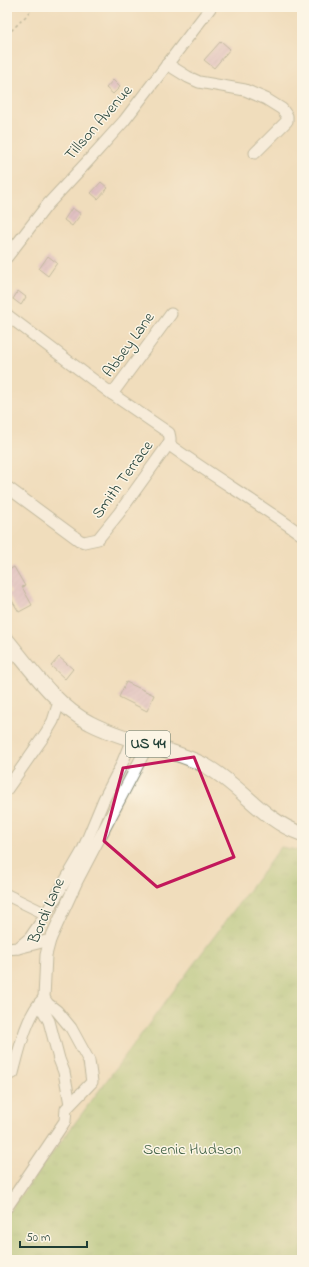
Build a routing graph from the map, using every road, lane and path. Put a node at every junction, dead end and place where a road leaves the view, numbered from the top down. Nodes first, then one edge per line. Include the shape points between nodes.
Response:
1 (35, 7) edge
2 (211, 7) edge
3 (7, 35) edge
4 (167, 64) junction
5 (255, 153) dead end
6 (7, 258) edge
7 (171, 314) dead end
8 (7, 315) edge
9 (112, 394) junction
10 (168, 444) junction
11 (7, 488) edge
12 (302, 535) edge
13 (10, 650) edge
14 (59, 702) junction
15 (132, 739) junction
16 (148, 744) junction
17 (7, 789) edge
18 (302, 834) edge
19 (7, 895) edge
20 (46, 914) junction
21 (50, 940) junction
22 (13, 948) edge
23 (44, 998) junction
24 (14, 1073) dead end
25 (70, 1104) junction
26 (7, 1207) edge

1 - 3 path
2 - 4 street, Tillson Avenue
4 - 5 street via 188,78 245,90 282,109 287,121
4 - 6 street, Tillson Avenue via 141,100 48,204
7 - 9 street, Abbey Lane
8 - 9 street, Smith Terrace
9 - 10 street, Smith Terrace via 169,433
10 - 11 street, Smith Terrace via 98,539 84,542 79,540
10 - 12 street
13 - 14 main road, US 44
14 - 15 main road, US 44 via 89,723
14 - 17 street via 46,734
15 - 16 main road, US 44
15 - 20 street via 82,852
16 - 18 main road, US 44 via 205,766 225,778 276,822
16 - 21 street, Bordi Lane via 77,881
19 - 20 street
20 - 22 street via 30,938
21 - 22 street
21 - 23 street, Bordi Lane via 46,955
23 - 24 street via 38,1004 29,1023
23 - 25 street, Bordi Lane via 44,1012 64,1072
23 - 25 street via 71,1028 89,1061 92,1082
25 - 26 street via 66,1109 65,1122

